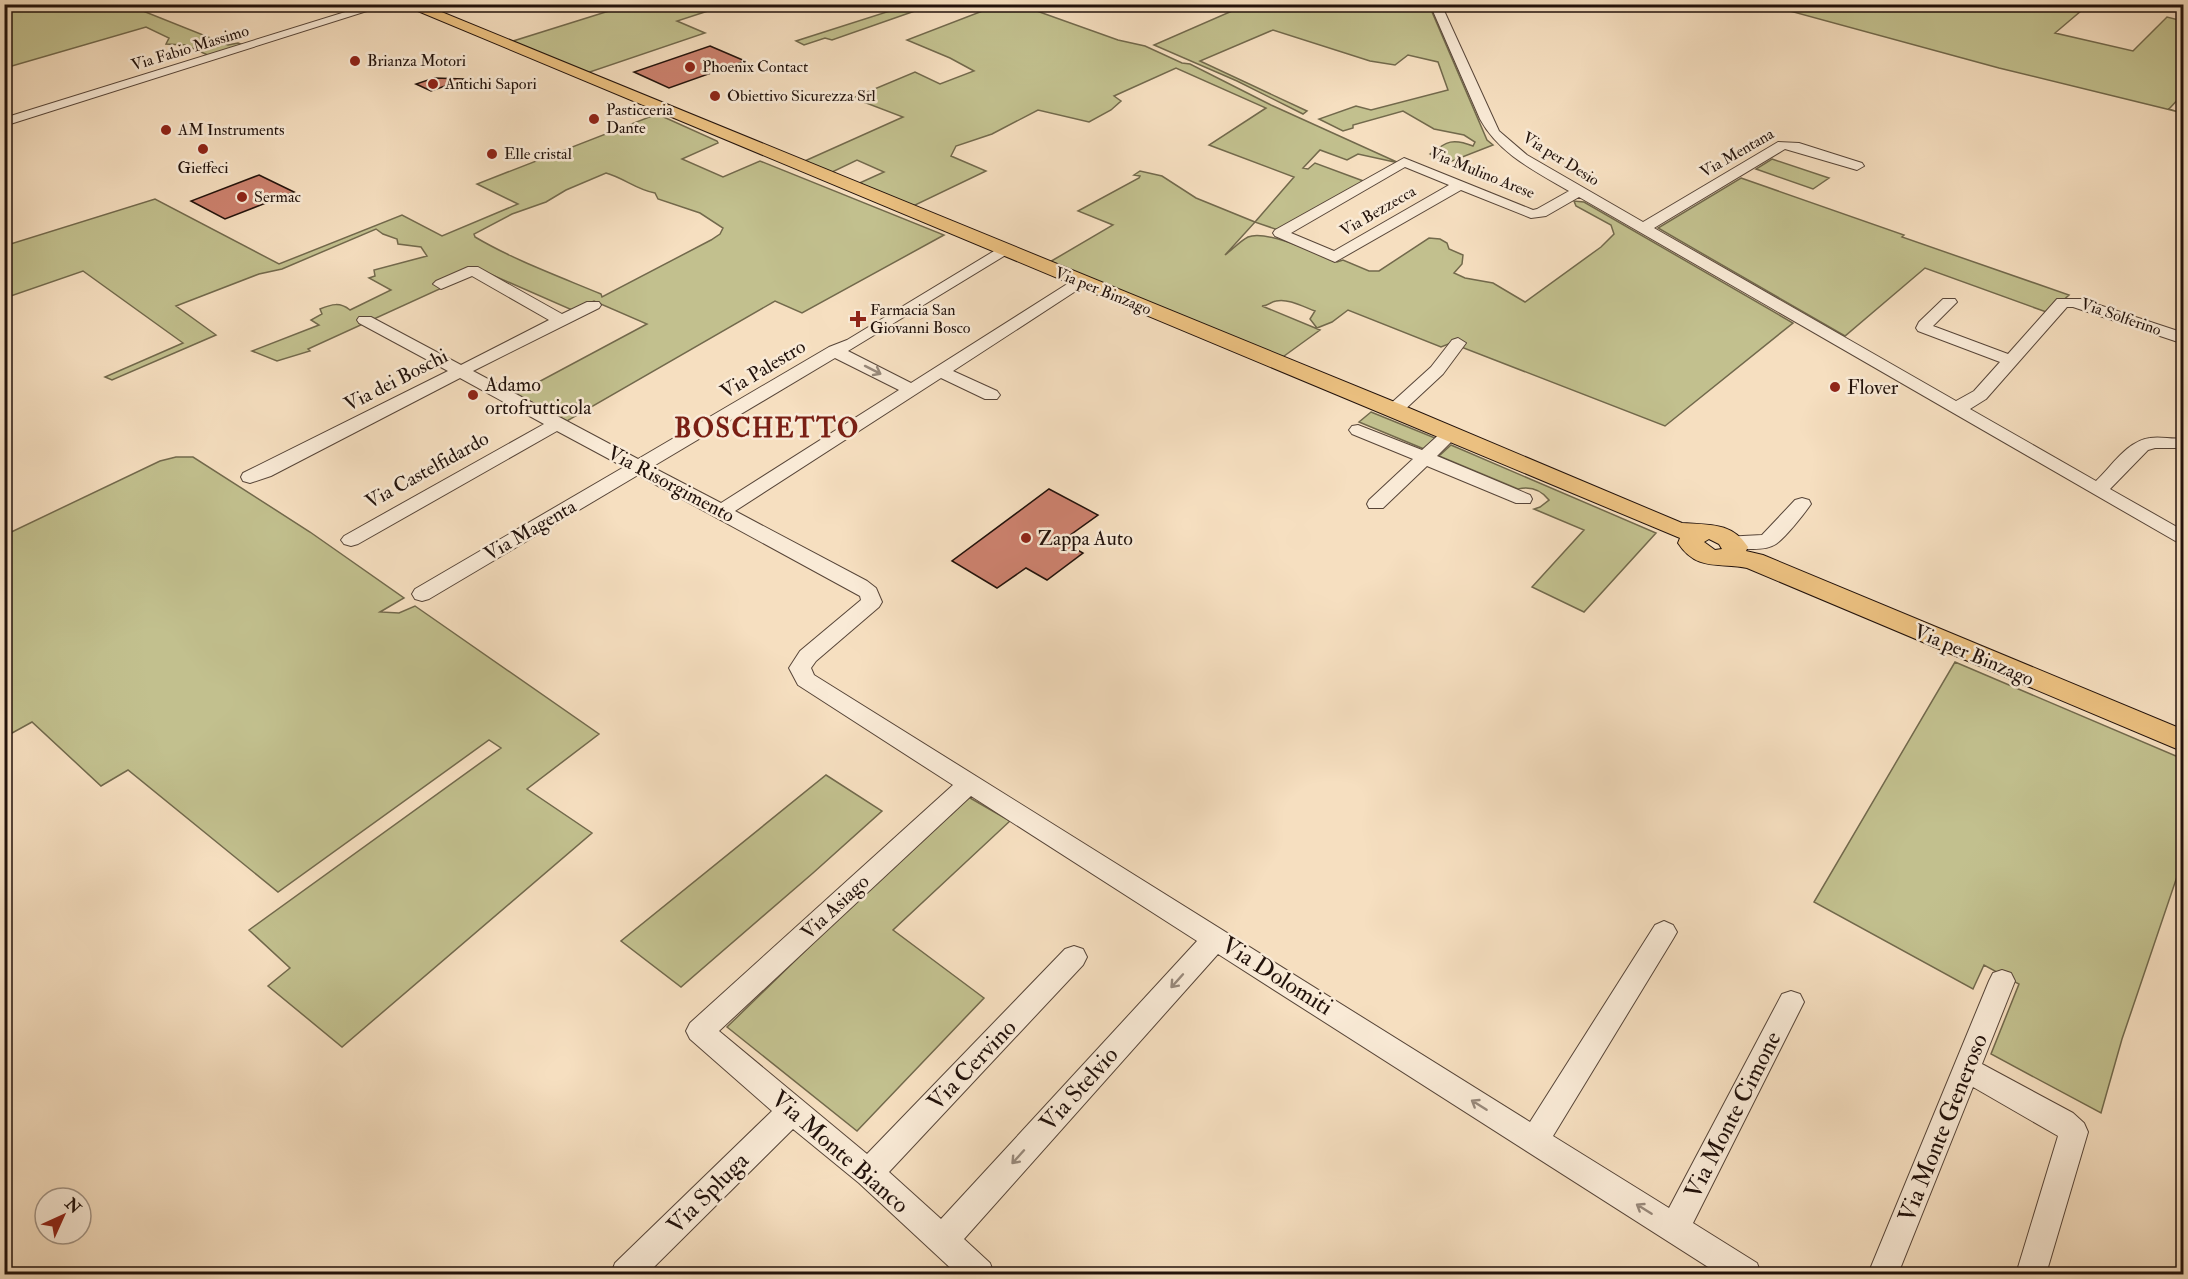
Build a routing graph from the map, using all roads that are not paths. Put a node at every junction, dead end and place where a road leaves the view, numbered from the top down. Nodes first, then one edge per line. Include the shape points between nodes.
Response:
1 (384, 4) edge
2 (408, 4) edge
3 (1435, 4) edge
4 (4, 122) edge
5 (1857, 166) dead end
6 (1460, 185) junction
7 (1577, 192) junction
8 (1642, 229) junction
9 (1280, 233) joint
10 (1004, 250) junction
11 (1080, 282) junction
12 (441, 284) dead end
13 (1949, 302) dead end
14 (593, 305) dead end
15 (365, 320) dead end
16 (561, 320) junction
17 (2184, 339) edge
18 (1458, 343) dead end
19 (835, 351) junction
20 (2012, 361) junction
21 (940, 371) junction
22 (462, 372) junction
23 (912, 390) junction
24 (992, 395) dead end
25 (1953, 407) junction
26 (1394, 410) junction
27 (558, 423) junction
28 (1358, 430) dead end
29 (1450, 434) junction
30 (2184, 443) edge
31 (1425, 459) junction
32 (639, 467) junction
33 (250, 477) dead end
34 (2098, 490) junction
35 (1523, 499) dead end
36 (1376, 504) dead end
37 (1803, 504) dead end
38 (722, 511) junction
39 (351, 540) dead end
40 (2184, 540) edge
41 (1746, 552) junction
42 (422, 594) dead end
43 (806, 680) joint
44 (2184, 742) edge
45 (970, 783) junction
46 (1664, 932) dead end
47 (1216, 938) junction
48 (1074, 957) dead end
49 (2001, 981) dead end
50 (1791, 1002) dead end
51 (700, 1031) joint
52 (1967, 1070) junction
53 (791, 1111) junction
54 (1535, 1140) junction
55 (869, 1173) junction
56 (1675, 1228) junction
57 (942, 1241) junction
58 (2034, 1272) edge
59 (626, 1275) edge
60 (979, 1275) edge
61 (1746, 1275) edge
62 (1883, 1275) edge

1 - 4 street, Via Fabio Massimo
2 - 10 main road, Via per Binzago
3 - 7 street, Via per Desio via 1494,133 1521,158
5 - 8 street, Via Mentana via 1783,145
6 - 7 street, Via Mulino Arese via 1537,214
6 - 9 street, Via Mulino Arese via 1404,162
6 - 9 street, Via Bezzecca via 1335,257
7 - 8 street, Via per Desio
8 - 25 street, Via per Desio
10 - 11 main road, Via per Binzago
10 - 19 street
11 - 21 street
11 - 26 main road, Via per Binzago
12 - 16 street via 473,270
13 - 20 street via 1924,328
14 - 16 street, Via dei Boschi
15 - 22 street, Via Risorgimento
16 - 22 street, Via dei Boschi
17 - 20 street, Via Solferino via 2068,301
18 - 26 street via 1454,352
19 -> 23 street, Via Palestro
19 - 32 street, Via Palestro
20 - 25 street, Via Solferino via 1980,395 1966,405
21 - 23 street
21 - 24 street
22 - 27 street, Via Risorgimento
22 - 33 street, Via dei Boschi
23 - 38 street
25 - 34 street, Via per Desio
26 - 29 main road, Via per Binzago
27 - 32 street, Via Risorgimento
27 - 39 street, Via Castelfidardo
28 - 31 street
29 - 31 street
29 - 41 main road, Via per Binzago via 1689,535 1697,550 1707,556 1719,558
30 - 34 street via 2143,445
31 - 35 street
31 - 36 street
32 - 38 street, Via Risorgimento
32 - 42 street, Via Magenta
34 - 40 street, Via per Desio
37 - 41 street via 1769,540
38 - 43 street, Via Risorgimento via 869,593 872,602 808,656 800,668
41 - 44 main road, Via per Binzago
43 - 45 street, Via Dolomiti
45 - 47 street, Via Dolomiti
45 - 51 street, Via Asiago
46 - 54 street
54 -> 47 street, Via Dolomiti
47 -> 57 street, Via Stelvio
48 - 55 street, Via Cervino
49 - 52 street, Via Monte Generoso
50 - 56 street, Via Monte Cimone
51 - 53 street, Via Monte Bianco
52 - 58 street via 2063,1122 2074,1132
52 - 62 street, Via Monte Generoso
53 - 55 street, Via Monte Bianco
53 - 59 street, Via Spluga
56 -> 54 street, Via Dolomiti
55 - 57 street, Via Monte Bianco
56 - 61 street, Via Dolomiti
57 - 60 street, Via Monte Bianco

